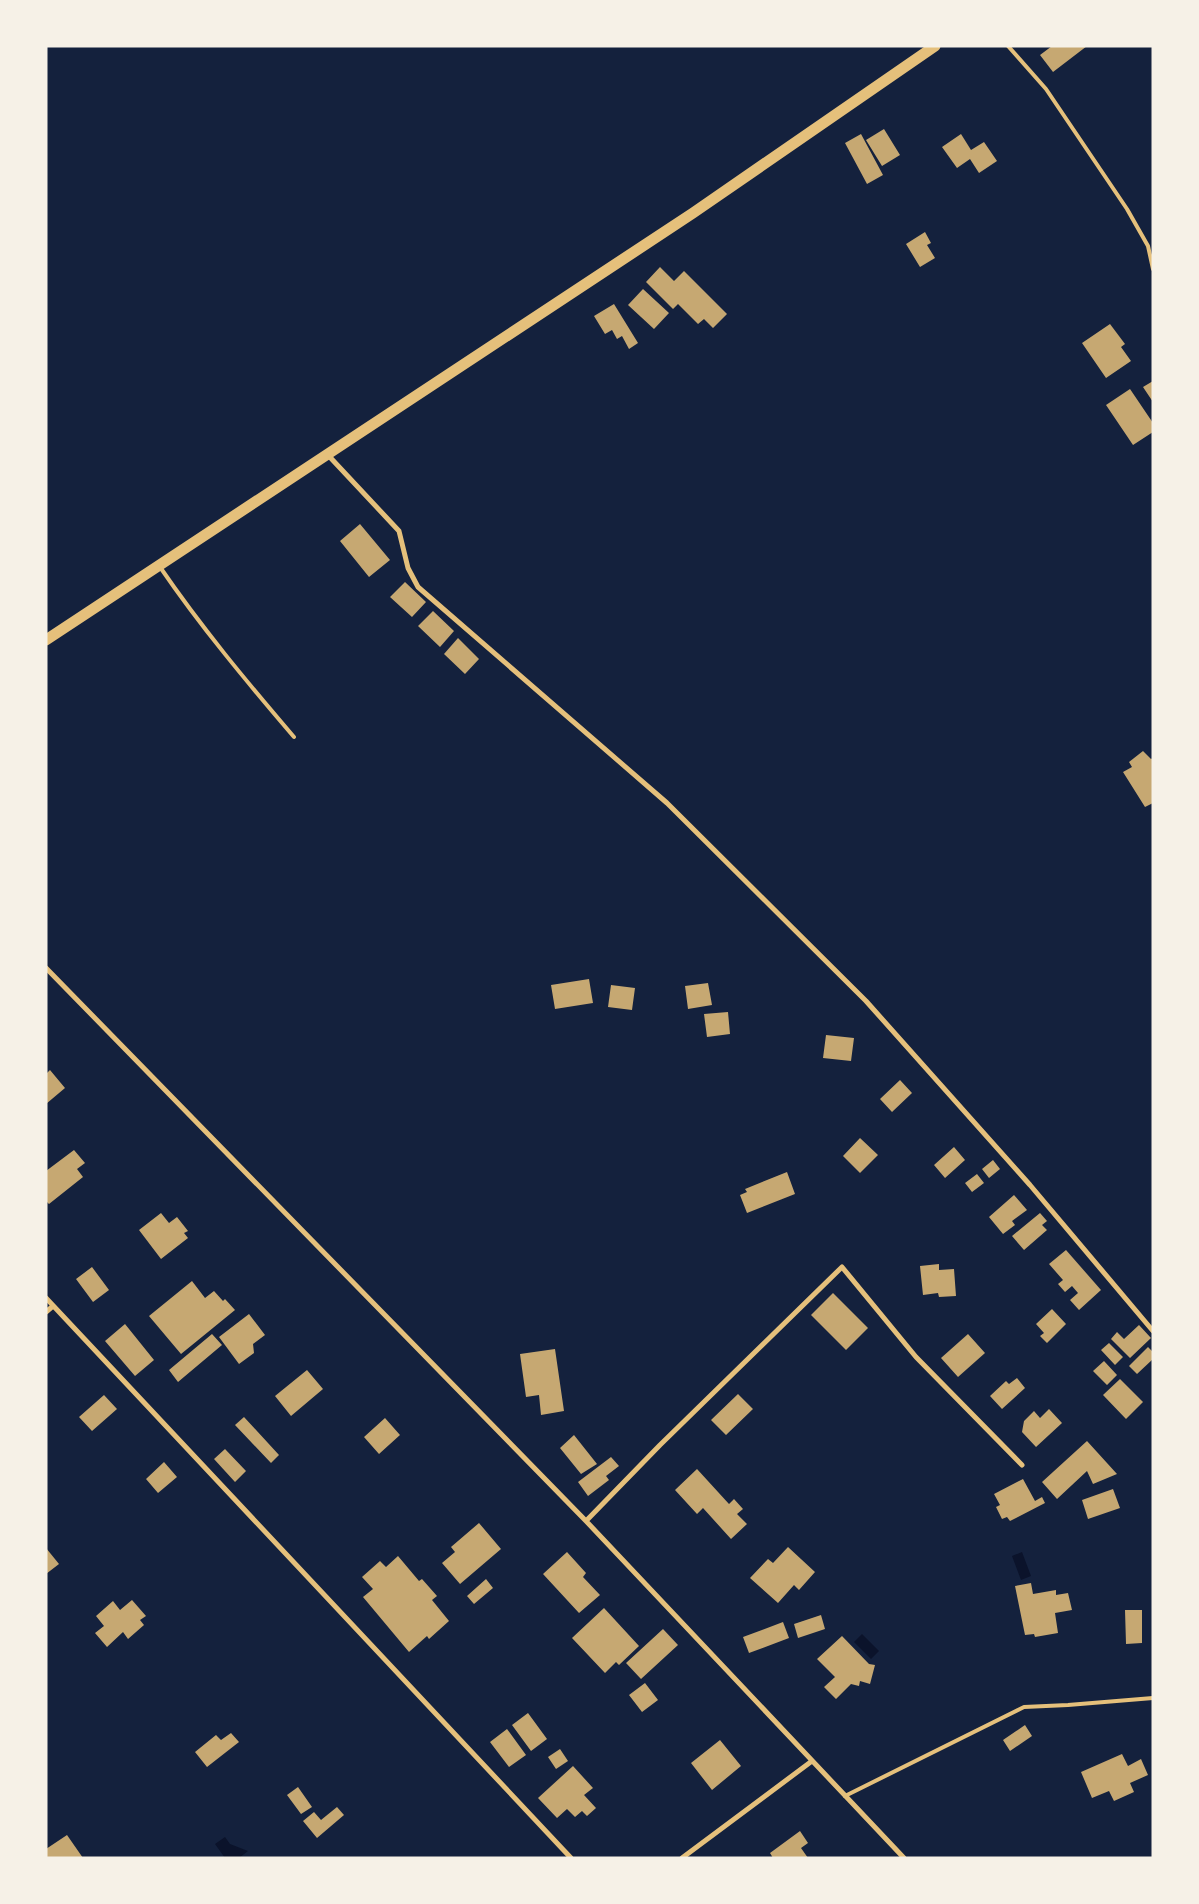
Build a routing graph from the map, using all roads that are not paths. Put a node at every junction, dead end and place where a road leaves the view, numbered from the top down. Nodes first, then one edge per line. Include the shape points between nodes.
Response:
1 (935, 46) edge
2 (1008, 46) edge
3 (1153, 268) edge
4 (327, 454) junction
5 (159, 566) junction
6 (46, 640) edge
7 (294, 736) dead end
8 (46, 968) edge
9 (46, 1298) edge
10 (54, 1306) junction
11 (46, 1312) edge
12 (1153, 1330) edge
13 (1022, 1465) dead end
14 (586, 1521) junction
15 (1153, 1698) edge
16 (812, 1761) junction
17 (846, 1796) junction
18 (571, 1858) edge
19 (682, 1858) edge
20 (904, 1858) edge

1 - 4 highway via 693,213
2 - 3 lane via 1046,89 1127,209 1148,246
4 - 5 highway
4 - 12 street via 399,531 408,568 418,587 667,803 866,1001
5 - 6 highway
5 - 7 lane via 233,666
8 - 14 street
9 - 10 street
10 - 11 street
10 - 18 street
13 - 14 street via 916,1357 842,1267
14 - 16 street
15 - 17 lane via 1024,1707
16 - 17 street
16 - 19 street
17 - 20 street

